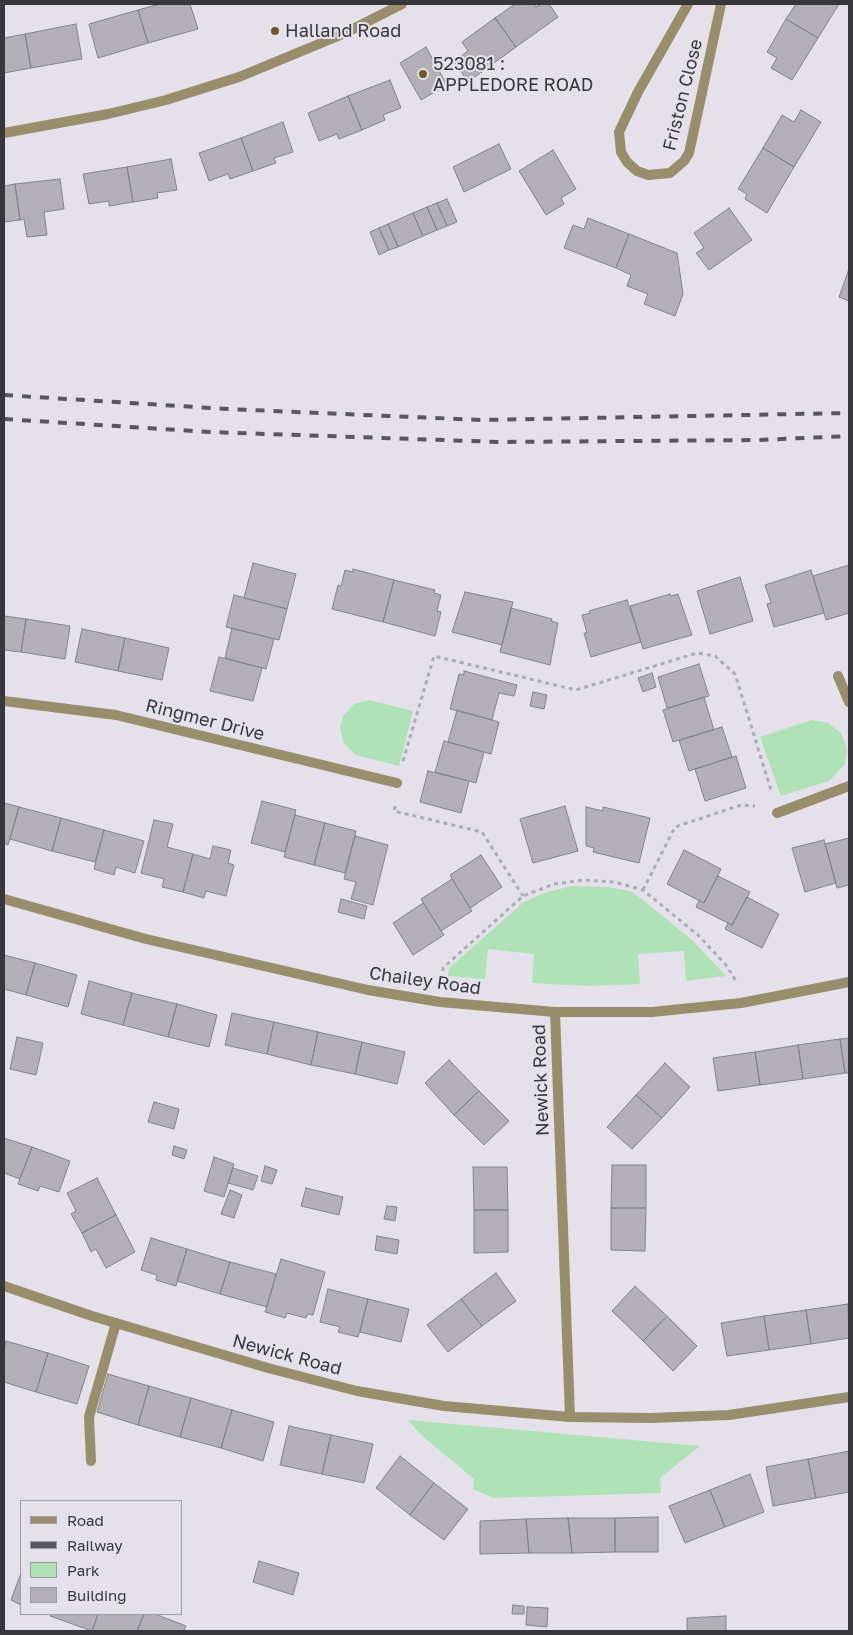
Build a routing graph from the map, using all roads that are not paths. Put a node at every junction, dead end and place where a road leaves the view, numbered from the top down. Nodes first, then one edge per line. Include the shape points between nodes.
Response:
1 (402, 4) edge
2 (688, 4) edge
3 (721, 4) edge
4 (4, 133) edge
5 (838, 676) dead end
6 (4, 701) edge
7 (849, 702) edge
8 (397, 783) road end
9 (849, 786) edge
10 (778, 812) road end
11 (4, 899) edge
12 (849, 982) edge
13 (554, 1012) junction
14 (4, 1286) edge
15 (116, 1323) junction
16 (849, 1398) edge
17 (570, 1418) junction
18 (91, 1461) dead end

1 - 4 street via 343,34 238,77 108,114
2 - 3 street, Friston Close via 619,132 621,152 627,162 637,172 648,175 670,172 689,153
5 - 7 street
6 - 8 street, Ringmer Drive via 116,716
9 - 10 street
11 - 13 street, Chailey Road via 146,939 385,993 440,1002
12 - 13 street, Chailey Road via 741,1003 652,1012
13 - 17 street, Newick Road
14 - 15 street, Newick Road
15 - 17 street, Newick Road via 357,1391 444,1406
15 - 18 street via 88,1417
16 - 17 street, Newick Road via 729,1415

